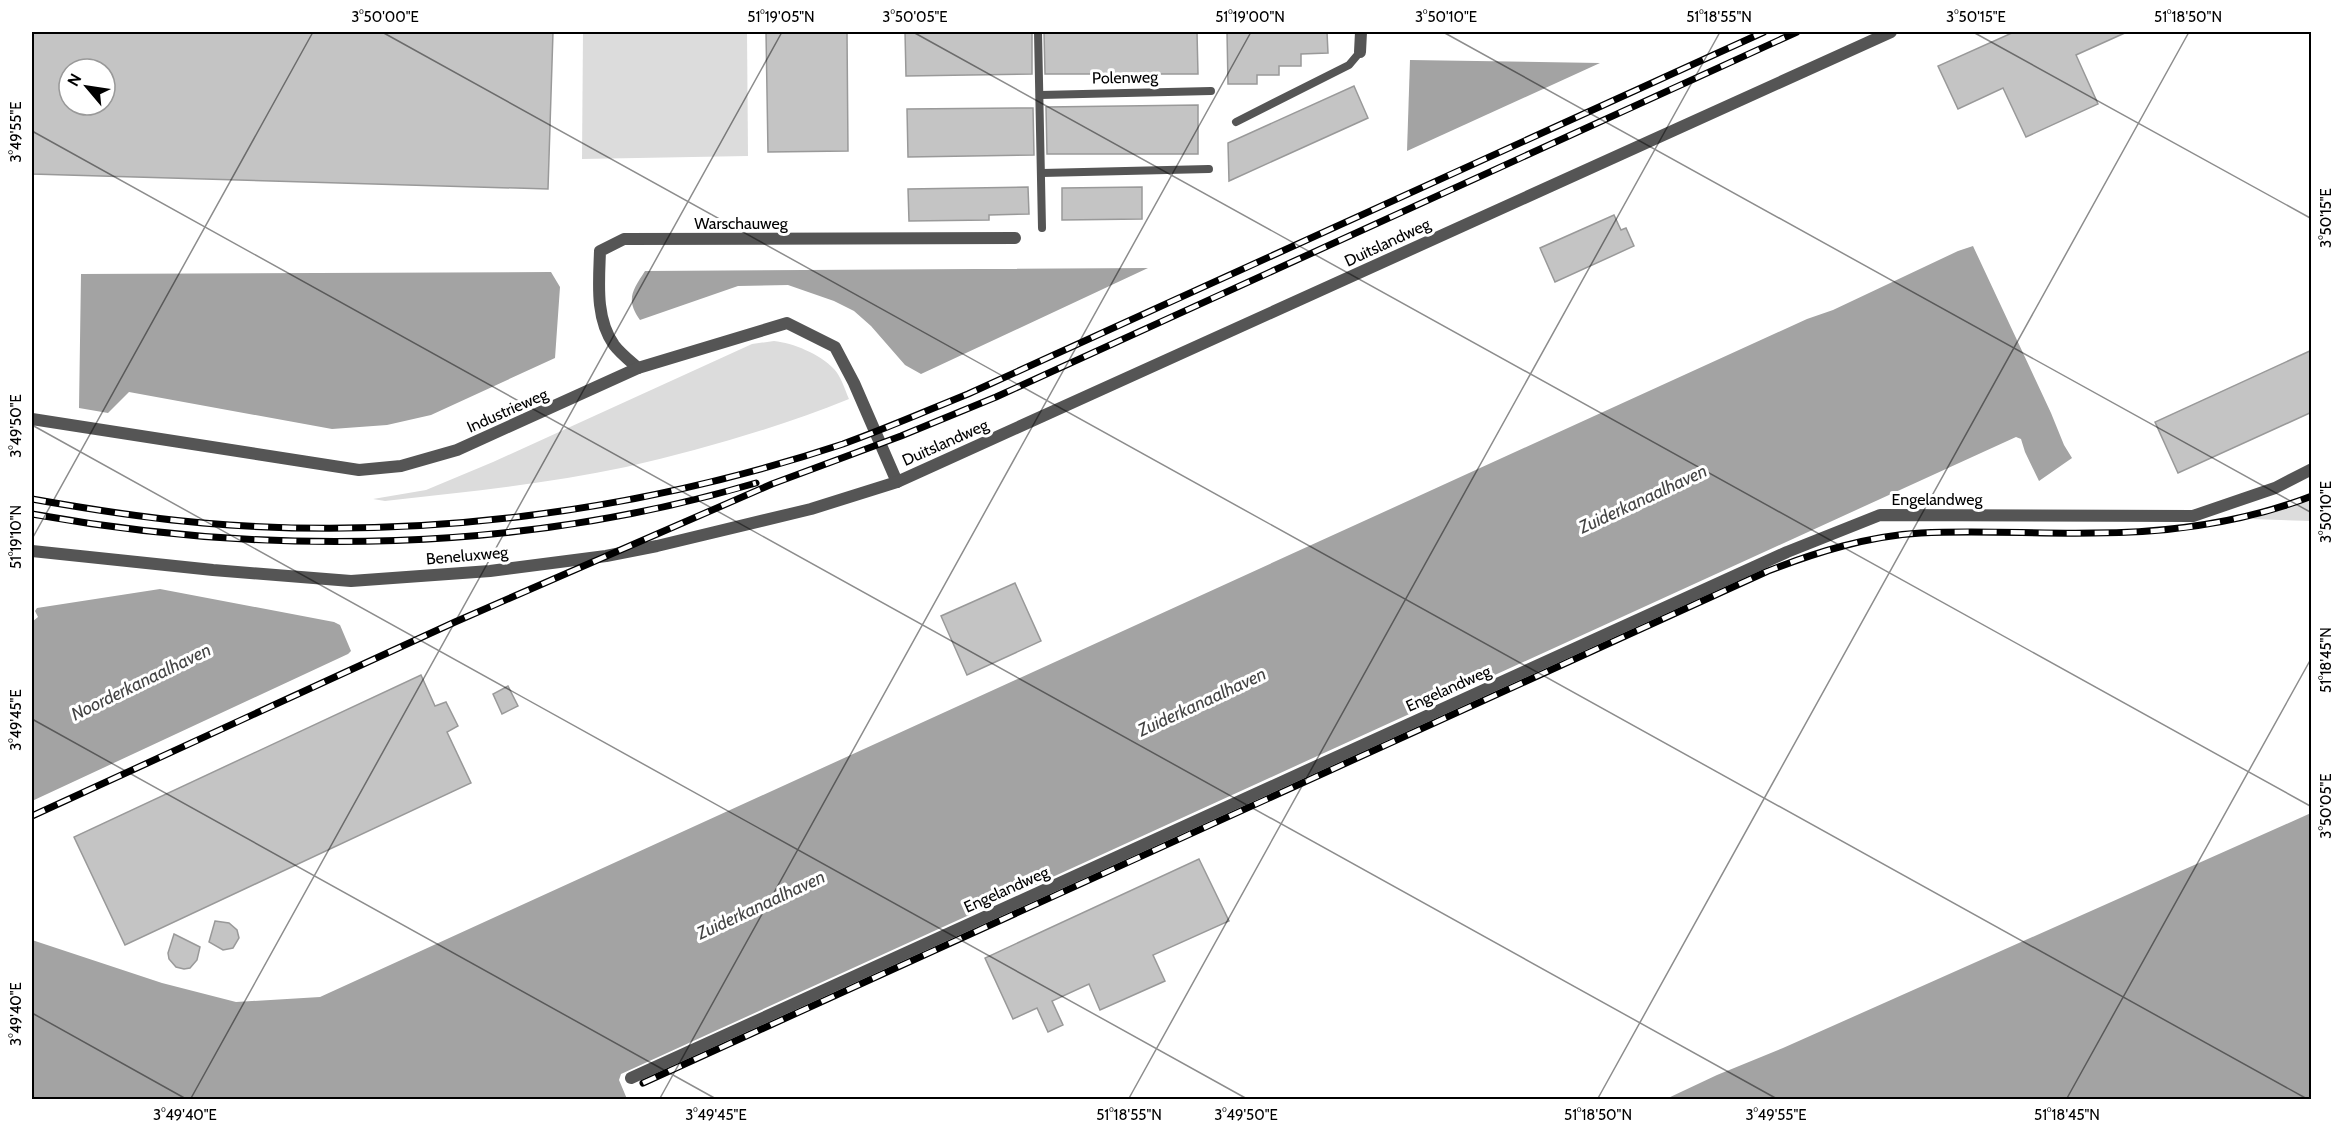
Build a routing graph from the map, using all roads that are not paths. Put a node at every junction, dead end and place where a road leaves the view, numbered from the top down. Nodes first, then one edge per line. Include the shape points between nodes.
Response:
1 (1038, 32) edge
2 (1361, 32) edge
3 (1891, 32) edge
4 (1360, 52) joint
5 (1212, 91) dead end
6 (1040, 95) junction
7 (1236, 122) dead end
8 (1209, 169) dead end
9 (1041, 173) junction
10 (1042, 228) dead end
11 (1015, 238) dead end
12 (638, 368) junction
13 (32, 419) edge
14 (2312, 469) edge
15 (897, 482) junction
16 (32, 551) edge
17 (631, 1078) dead end

1 - 6 lane
2 - 4 street
3 - 15 street, Duitslandweg
4 - 7 lane via 1349,64
5 - 6 lane, Polenweg
6 - 9 lane
8 - 9 lane
9 - 10 lane
11 - 12 street, Warschauweg via 624,239 600,251 598,296 604,325 614,345
12 - 13 street, Industrieweg via 457,450 401,466 359,470
12 - 15 street, Industrieweg via 787,323 835,347
14 - 17 street, Engelandweg via 2275,488 2193,516 1880,515 1787,552
15 - 16 street, Beneluxweg via 811,509 667,544 490,571 351,581

